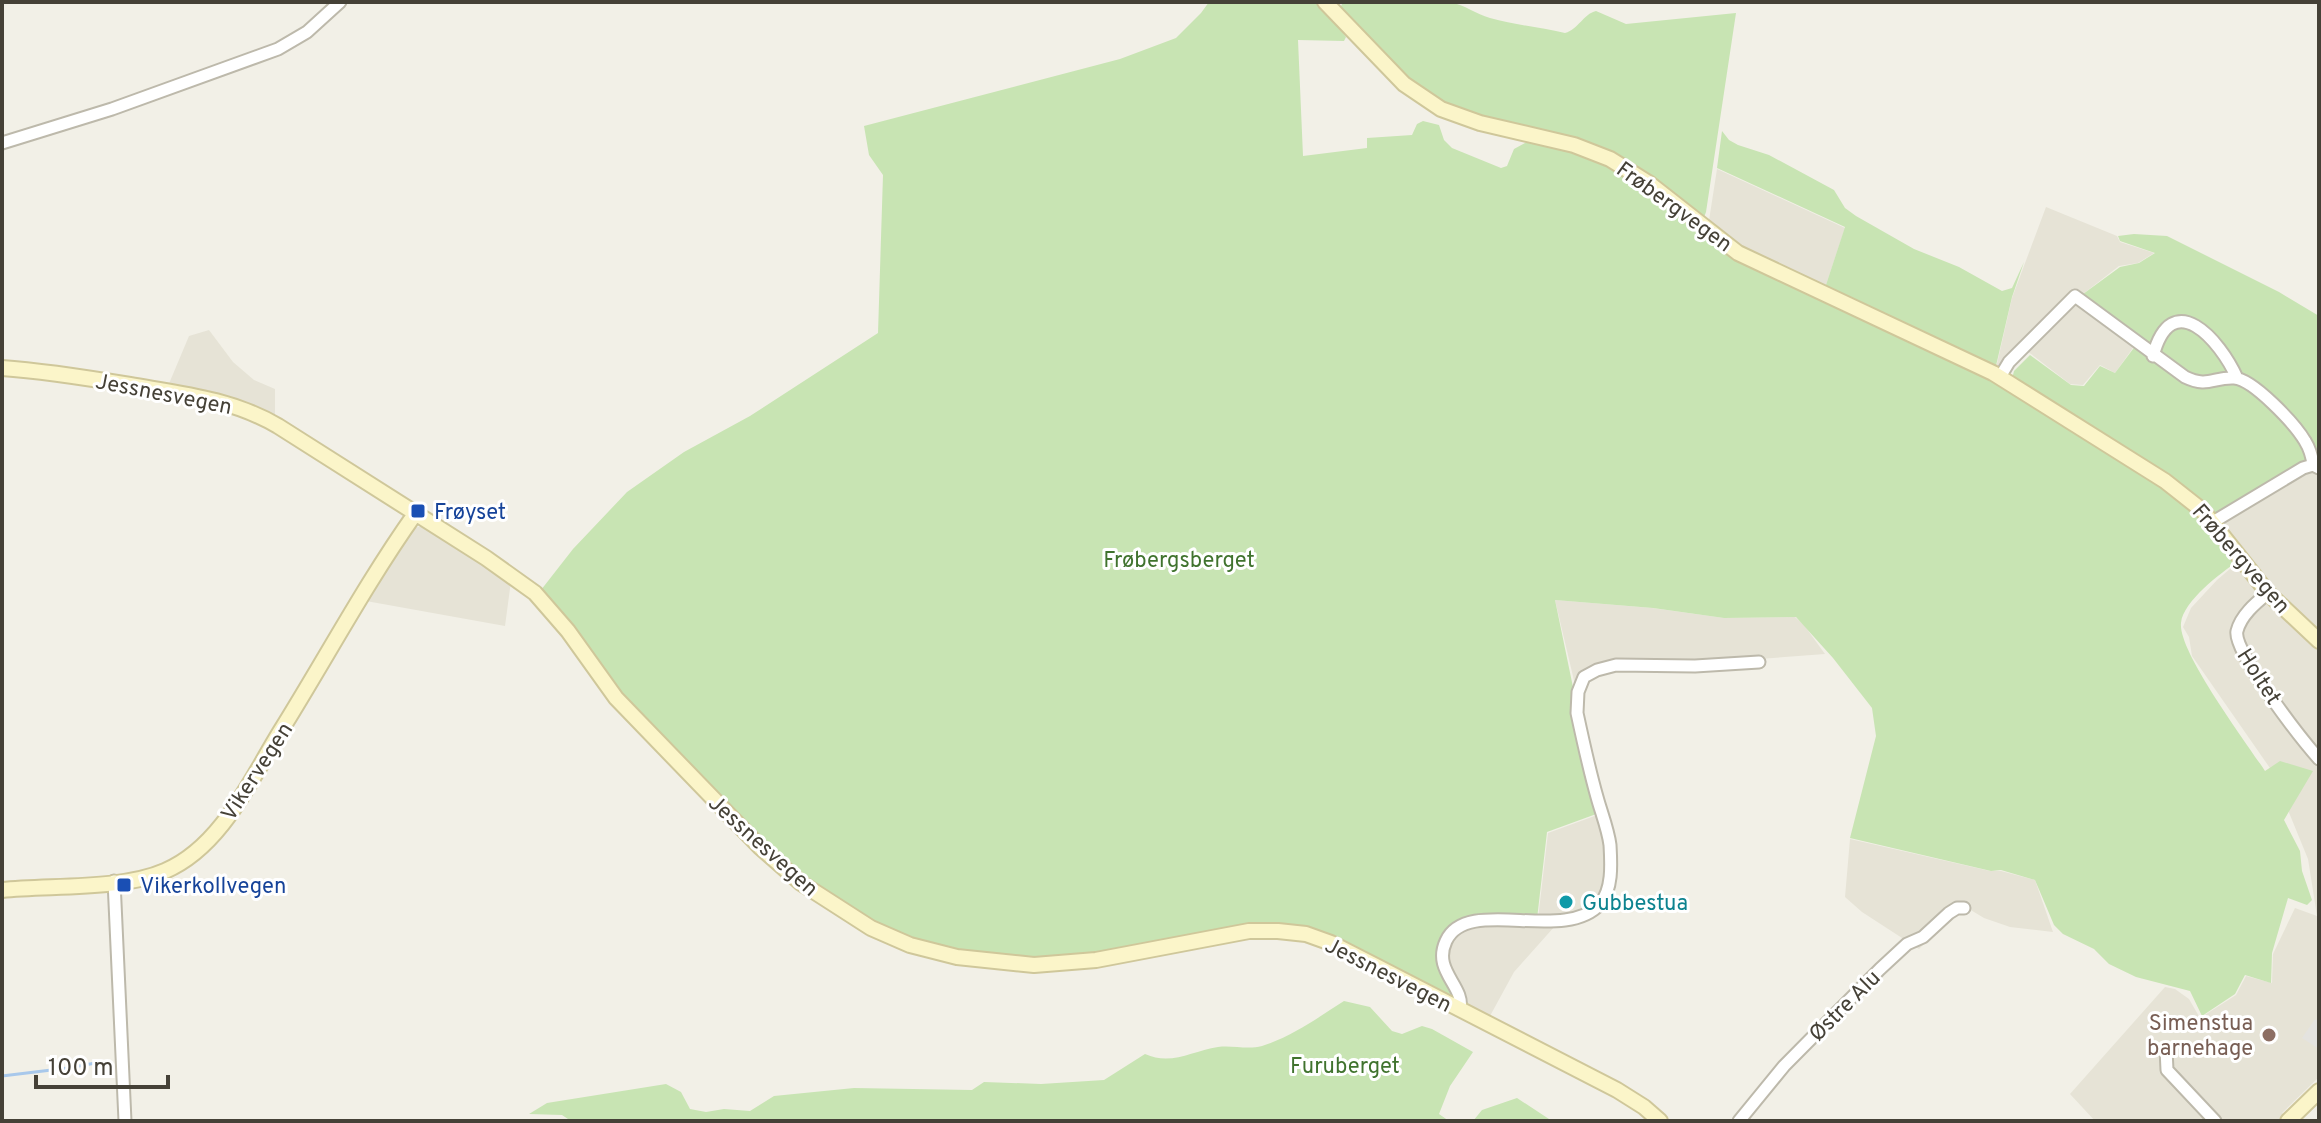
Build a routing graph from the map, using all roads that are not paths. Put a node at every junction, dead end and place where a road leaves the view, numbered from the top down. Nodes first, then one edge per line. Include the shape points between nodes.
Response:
1 (340, 2) edge
2 (1325, 2) edge
3 (2, 143) edge
4 (2153, 356) junction
5 (2, 368) edge
6 (2000, 377) junction
7 (2237, 378) junction
8 (2316, 466) edge
9 (415, 514) junction
10 (2213, 522) junction
11 (2268, 593) junction
12 (2319, 641) edge
13 (1759, 662) dead end
14 (2319, 759) edge
15 (114, 881) junction
16 (2, 890) edge
17 (1964, 908) dead end
18 (1460, 1009) junction
19 (2166, 1049) dead end
20 (2319, 1091) edge
21 (2297, 1118) edge
22 (125, 1121) edge
23 (1660, 1121) edge
24 (1739, 1121) edge
25 (2215, 1121) edge

1 - 3 street via 278,49
2 - 6 main road, Frøbergvegen via 1404,84 1441,109 1610,159 1758,264
4 - 6 street via 2075,296
4 - 7 street via 2197,383
4 - 7 street via 2165,327 2185,320 2214,343
5 - 9 main road, Jessnesvegen via 230,403 278,426
6 - 10 main road, Frøbergvegen via 2183,493
7 - 8 street via 2292,423
8 - 10 street via 2295,472
9 - 15 main road, Vikervegen via 210,839 167,871
9 - 18 main road, Jessnesvegen via 535,593 616,698 773,860 871,928 957,957 1034,965 1096,960 1249,931 1293,932 1331,943
10 - 11 main road, Frøbergvegen
11 - 12 main road, Frøbergvegen
11 - 14 street, Holtet via 2243,618 2238,645
13 - 18 street via 1616,665 1584,677 1577,713 1610,842 1607,890 1588,915 1554,922 1474,921 1453,931 1442,956
15 - 16 main road, Vikervegen
15 - 22 street
17 - 24 street, Østre Alu via 1949,913 1880,969 1784,1066
18 - 23 main road, Jessnesvegen via 1617,1090
19 - 25 street via 2167,1070
20 - 21 main road

